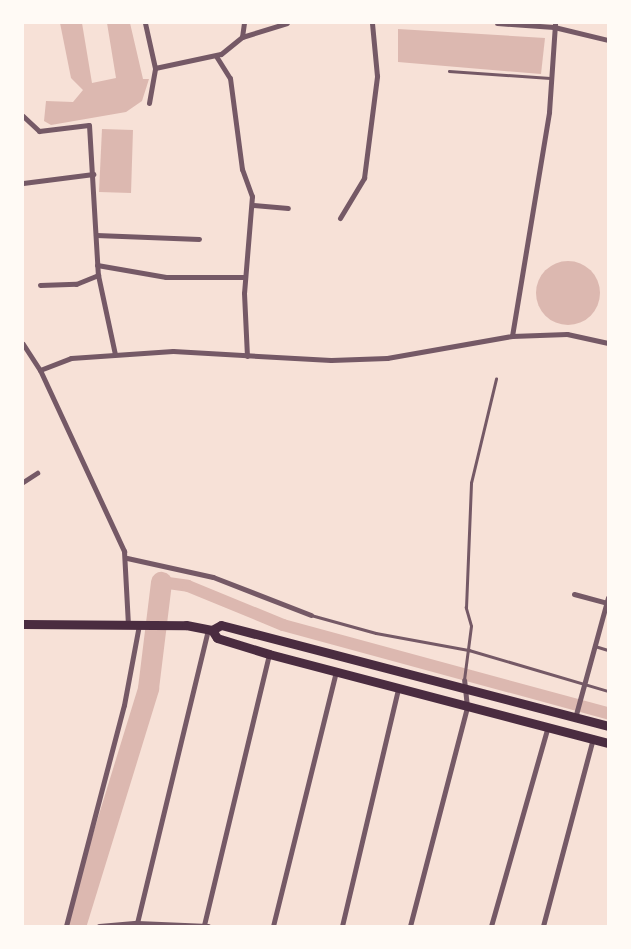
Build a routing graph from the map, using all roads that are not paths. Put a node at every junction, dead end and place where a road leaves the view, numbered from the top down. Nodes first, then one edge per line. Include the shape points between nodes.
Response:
1 (145, 23) edge
2 (244, 23) edge
3 (287, 23) edge
4 (372, 23) edge
5 (497, 23) edge
6 (554, 25) edge
7 (242, 37) junction
8 (608, 40) edge
9 (216, 56) junction
10 (155, 68) junction
11 (449, 71) dead end
12 (551, 78) junction
13 (149, 103) dead end
14 (23, 116) edge
15 (93, 174) junction
16 (23, 183) edge
17 (253, 205) junction
18 (288, 208) dead end
19 (340, 218) dead end
20 (96, 235) junction
21 (199, 239) dead end
22 (97, 265) junction
23 (98, 275) junction
24 (246, 277) junction
25 (40, 285) dead end
26 (512, 336) junction
27 (608, 343) edge
28 (23, 344) edge
29 (115, 354) junction
30 (247, 356) junction
31 (40, 370) junction
32 (496, 379) dead end
33 (37, 473) dead end
34 (23, 482) edge
35 (127, 558) junction
36 (574, 594) dead end
37 (608, 601) edge
38 (311, 615) joint
39 (23, 624) edge
40 (139, 625) junction
41 (128, 626) junction
42 (210, 629) junction
43 (595, 646) junction
44 (608, 650) edge
45 (469, 652) junction
46 (269, 654) junction
47 (336, 672) junction
48 (464, 685) junction
49 (584, 685) junction
50 (398, 690) junction
51 (608, 691) edge
52 (467, 707) junction
53 (576, 715) junction
54 (548, 726) junction
55 (608, 726) edge
56 (593, 738) junction
57 (608, 743) edge
58 (137, 923) junction
59 (66, 926) edge
60 (99, 926) edge
61 (206, 926) edge
62 (273, 926) edge
63 (342, 926) edge
64 (410, 926) edge
65 (491, 926) edge
66 (543, 926) edge

1 - 10 street
2 - 7 street
3 - 7 street
4 - 19 street via 377,76 365,178
5 - 6 street
6 - 8 street
6 - 12 street
7 - 9 street
9 - 10 street
9 - 17 street via 230,78 242,169
10 - 13 street
11 - 12 lane
12 - 26 street
14 - 15 street via 39,131 89,125
15 - 16 street
15 - 20 street
17 - 18 street
17 - 24 street
20 - 21 street
20 - 22 street
22 - 23 street
22 - 24 street via 166,277
23 - 25 street via 76,284
23 - 29 street
24 - 30 street
26 - 27 street via 567,334
26 - 30 street via 387,358
28 - 31 street
29 - 30 street via 173,351
29 - 31 street via 71,358
31 - 35 street
32 - 45 lane via 471,483 466,608 471,626
33 - 34 street
35 - 38 street via 192,570
35 - 41 street
36 - 37 street
37 - 43 street
38 - 45 lane via 363,631
39 - 41 main road
40 - 41 main road
40 - 42 main road
40 - 59 street via 124,705
42 - 46 main road via 217,638
42 - 48 main road via 221,625
42 - 58 street
43 - 44 lane
43 - 49 street
45 - 48 lane
45 - 49 lane
46 - 47 main road
46 - 61 street
47 - 50 main road
47 - 62 street
48 - 52 street
48 - 53 main road
49 - 51 lane
49 - 53 street
50 - 52 main road
50 - 63 street
52 - 54 main road
52 - 64 street
53 - 55 main road
54 - 56 main road
54 - 65 street
56 - 57 main road
56 - 66 street
58 - 60 street
58 - 61 street

